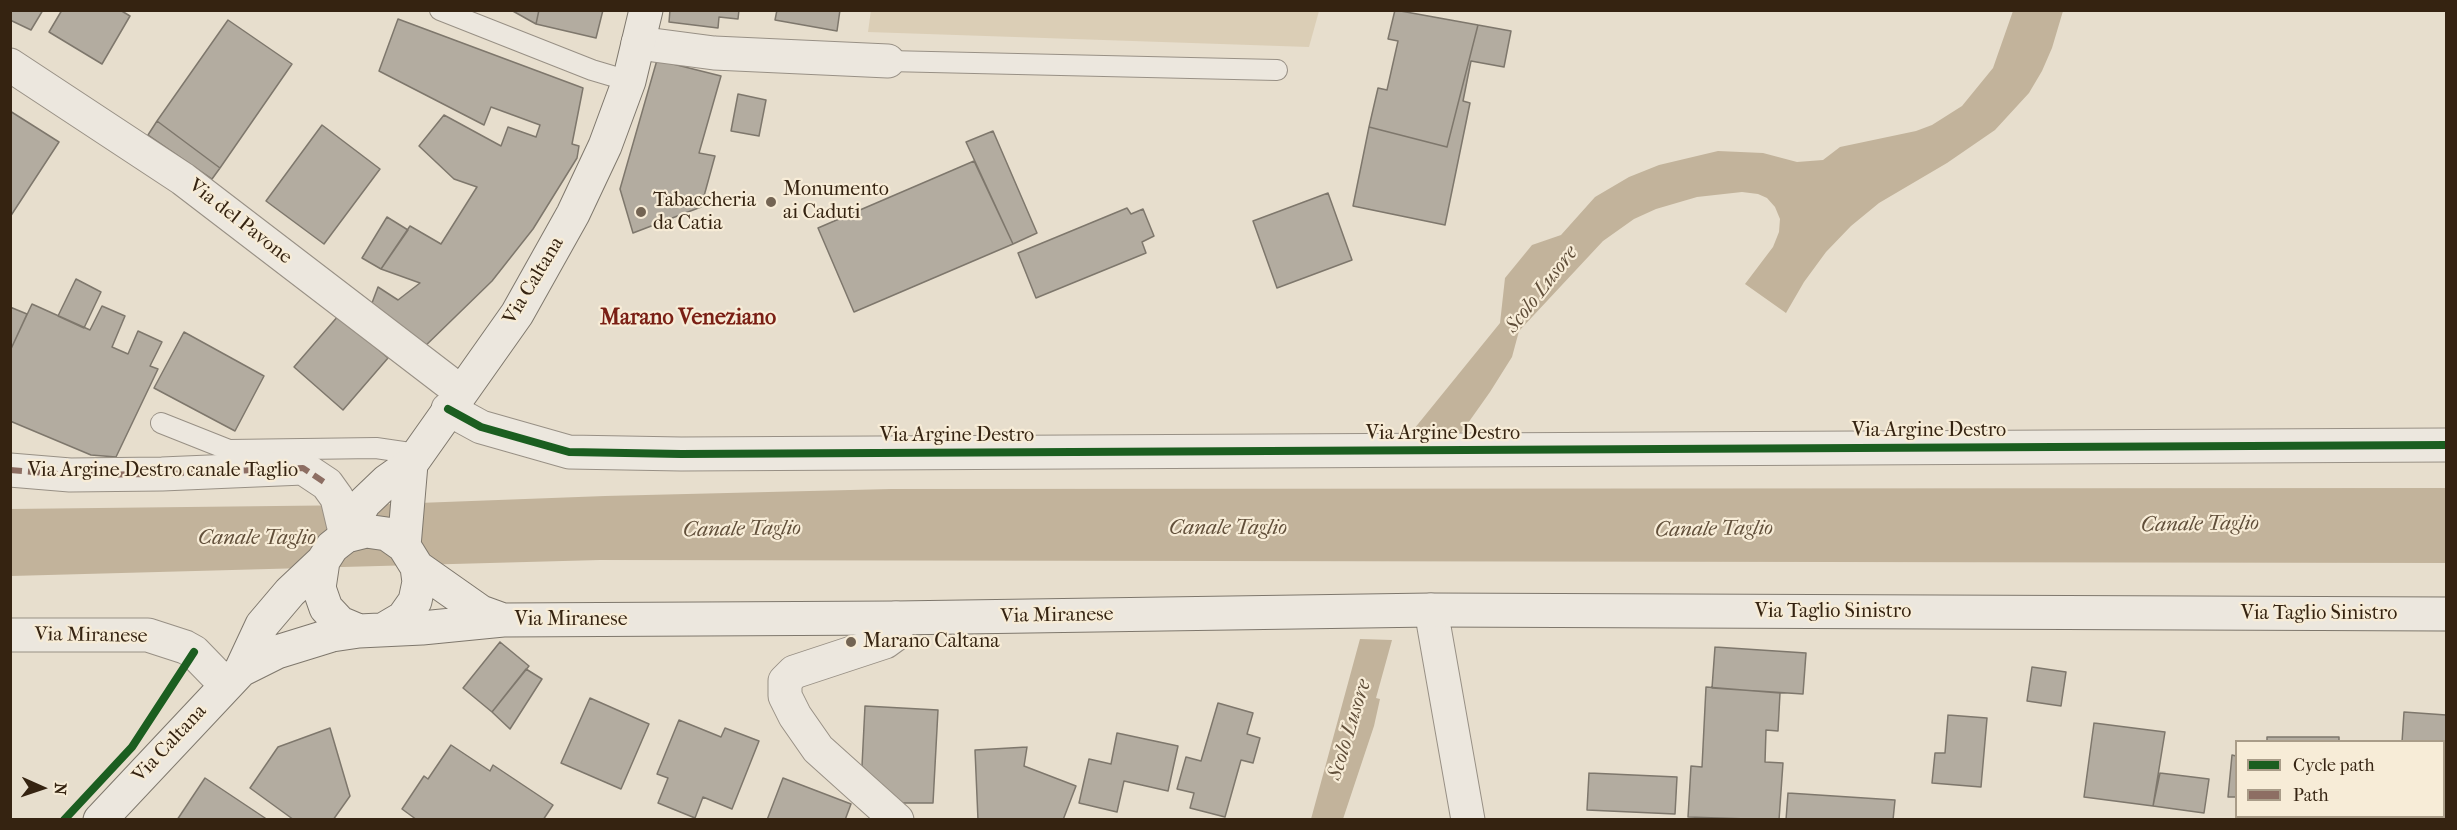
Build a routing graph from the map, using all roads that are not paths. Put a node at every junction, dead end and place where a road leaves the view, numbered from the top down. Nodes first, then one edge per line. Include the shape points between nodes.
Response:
1 (440, 10) edge
2 (646, 10) edge
3 (638, 43) junction
4 (888, 61) joint
5 (10, 65) edge
6 (1277, 70) dead end
7 (629, 81) junction
8 (455, 401) junction
9 (161, 423) dead end
10 (2446, 445) edge
11 (414, 459) junction
12 (10, 470) edge
13 (346, 536) junction
14 (413, 565) junction
15 (311, 581) junction
16 (1431, 610) junction
17 (2446, 614) edge
18 (897, 618) junction
19 (503, 620) junction
20 (373, 629) junction
21 (10, 635) edge
22 (234, 678) junction
23 (100, 819) edge
24 (897, 819) edge
25 (1468, 819) edge

1 - 7 lane
2 - 3 street, Via Caltana
3 - 4 street via 714,53
3 - 7 street, Via Caltana
4 - 6 lane
5 - 8 street, Via del Pavone via 183,179
7 - 8 street, Via Caltana via 605,146 573,214 517,314
8 - 10 street, Via Argine Destro via 481,427 568,452 591,453
8 - 11 street, Via Caltana
9 - 11 lane via 229,450 376,448
11 - 13 street, Via Caltana via 364,503
11 - 14 street
12 - 13 street, Via Argine Destro canale Taglio via 116,475 303,468 327,484 337,498
13 - 14 street via 366,531 387,534
13 - 15 street via 332,547
14 - 19 street, Via Miranese via 481,612
14 - 20 street via 415,601 403,618
15 - 20 street via 340,623
15 - 22 street, Via Caltana via 262,625
16 - 17 street, Via Taglio Sinistro
16 - 18 street, Via Miranese
16 - 25 street
18 - 19 street, Via Miranese
18 - 24 street via 896,634 885,642 794,672 785,681 785,696 818,749
19 - 20 street, Via Miranese
20 - 22 street, Via Caltana via 332,635 277,652
21 - 22 street, Via Miranese via 148,634 185,647
22 - 23 street, Via Caltana

